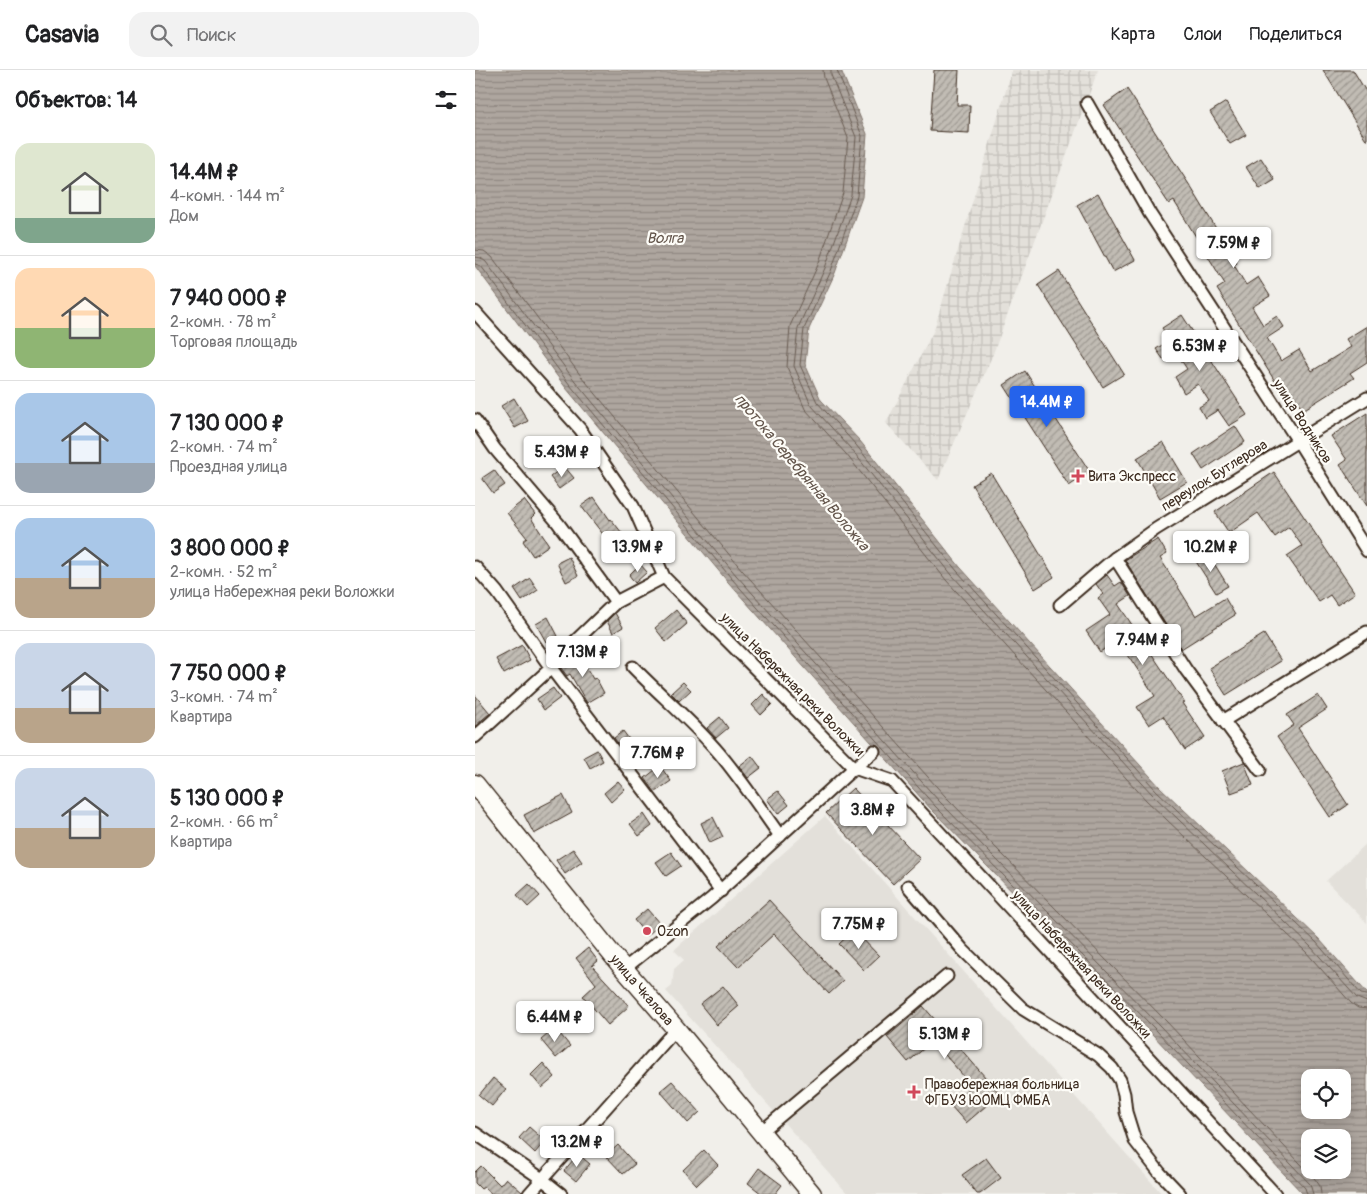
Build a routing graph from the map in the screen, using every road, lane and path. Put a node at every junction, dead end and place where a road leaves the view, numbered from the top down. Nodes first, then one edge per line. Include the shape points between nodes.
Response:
1 (1087, 103) dead end
2 (475, 312) edge
3 (1367, 398) edge
4 (475, 420) edge
5 (1299, 441) junction
6 (1367, 551) edge
7 (1115, 558) junction
8 (475, 567) edge
9 (664, 577) junction
10 (616, 602) junction
11 (1059, 605) dead end
12 (1367, 632) edge
13 (633, 667) dead end
14 (551, 668) junction
15 (1223, 721) junction
16 (475, 737) edge
17 (874, 751) dead end
18 (854, 768) junction
19 (1259, 770) dead end
20 (475, 784) edge
21 (781, 836) junction
22 (908, 886) dead end
23 (721, 891) junction
24 (624, 969) junction
25 (947, 976) dead end
26 (676, 1029) junction
27 (761, 1132) junction
28 (475, 1133) edge
29 (542, 1179) junction
30 (809, 1193) edge
31 (529, 1194) edge
32 (561, 1194) edge
33 (1180, 1194) edge
34 (1275, 1194) edge

1 - 5 street, улица Водников via 1150,214
2 - 9 street, улица Набережная реки Воложки via 580,429 633,506
3 - 5 street, переулок Бутлерова
4 - 10 street via 495,449 558,523
5 - 6 street, улица Водников
5 - 7 street, переулок Бутлерова
7 - 11 street, переулок Бутлерова
7 - 15 street
8 - 14 street via 497,592
9 - 10 street
9 - 18 street, улица Набережная реки Воложки
10 - 14 street
12 - 15 street
13 - 21 street via 719,753
14 - 16 street
14 - 23 street
15 - 19 street
17 - 18 street
18 - 21 street
18 - 34 street, улица Набережная реки Воложки via 892,781
20 - 24 main road, улица Чкалова
21 - 23 street
22 - 33 street via 963,950 1023,1009 1099,1055 1112,1068 1120,1080 1135,1141
23 - 24 street
24 - 26 main road, улица Чкалова
25 - 27 street
26 - 27 main road, улица Чкалова
26 - 29 street
27 - 30 main road, улица Чкалова
28 - 29 street
29 - 31 street
29 - 32 street

